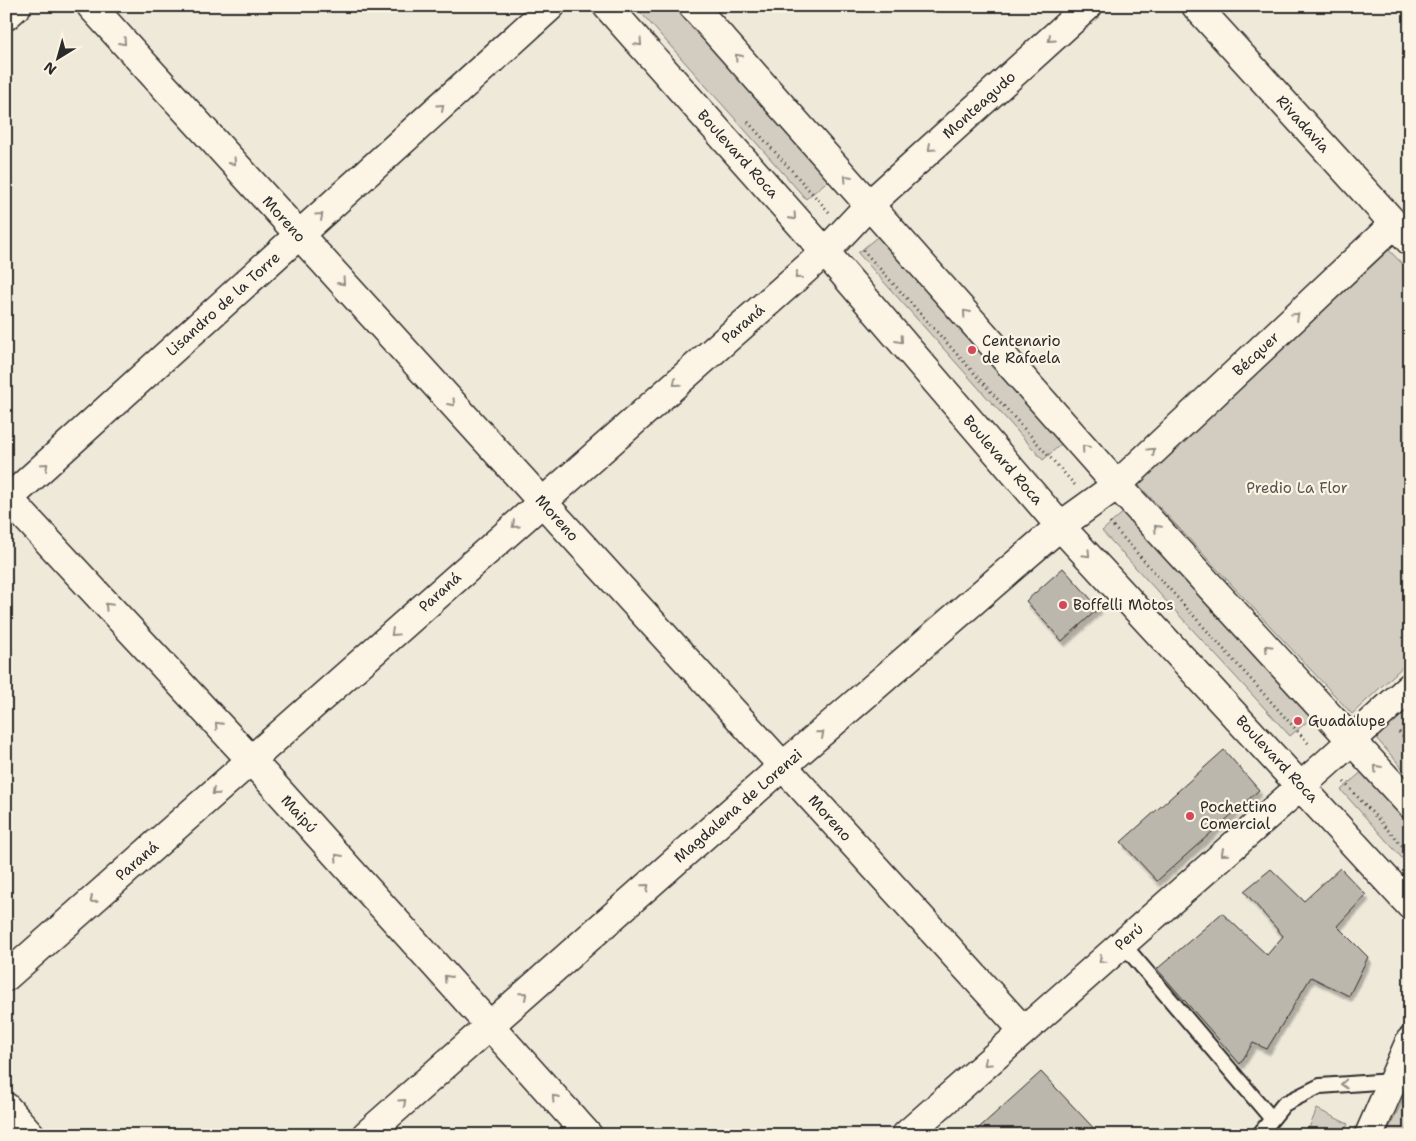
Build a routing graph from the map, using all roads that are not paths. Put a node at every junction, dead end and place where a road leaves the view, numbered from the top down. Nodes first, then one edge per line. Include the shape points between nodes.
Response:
1 (17, 6) edge
2 (91, 6) edge
3 (551, 6) edge
4 (607, 6) edge
5 (693, 6) edge
6 (1088, 6) edge
7 (1196, 6) edge
8 (6, 16) edge
9 (870, 204) junction
10 (1402, 232) edge
11 (299, 235) junction
12 (825, 252) junction
13 (1117, 485) junction
14 (7, 499) edge
15 (542, 502) junction
16 (1060, 526) junction
17 (1410, 686) edge
18 (1353, 740) junction
19 (252, 760) junction
20 (783, 766) junction
21 (1302, 785) junction
22 (1410, 804) edge
23 (1410, 905) edge
24 (1122, 943) junction
25 (6, 977) edge
26 (490, 1025) junction
27 (1023, 1030) junction
28 (1410, 1041) edge
29 (1392, 1081) junction
30 (6, 1107) edge
31 (1272, 1119) junction
32 (31, 1135) edge
33 (366, 1135) edge
34 (588, 1135) edge
35 (906, 1135) edge
36 (1259, 1135) edge
37 (1369, 1135) edge

1 - 8 street
2 -> 11 street, Moreno
11 -> 3 street, Lisandro de la Torre
4 -> 12 street, Boulevard Roca
9 -> 5 street
6 -> 9 street, Monteagudo
7 - 10 street, Rivadavia
9 - 12 street, Paraná
13 -> 9 street
13 -> 10 street, Bécquer
14 -> 11 street, Lisandro de la Torre
11 -> 15 street, Moreno
12 -> 15 street, Paraná
12 -> 16 street, Boulevard Roca
13 - 16 street, Magdalena de Lorenzi
18 -> 13 street
19 -> 14 street, Maipú
15 -> 19 street, Paraná
15 - 20 street, Moreno
20 -> 16 street, Magdalena de Lorenzi
16 -> 21 street, Boulevard Roca
17 - 18 street, Perú
18 - 21 street, Perú
22 -> 18 street
19 -> 25 street, Paraná
26 -> 19 street, Maipú
26 -> 20 street, Magdalena de Lorenzi
20 - 27 street, Moreno
21 - 23 street, Boulevard Roca
21 -> 24 street, Perú
24 -> 27 street, Perú
24 - 31 lane
33 -> 26 street, Magdalena de Lorenzi
34 -> 26 street, Maipú
27 -> 35 street, Perú
28 - 29 street
29 -> 31 lane via 1320,1086 1284,1104
29 - 37 street
30 - 32 street
31 - 36 lane

